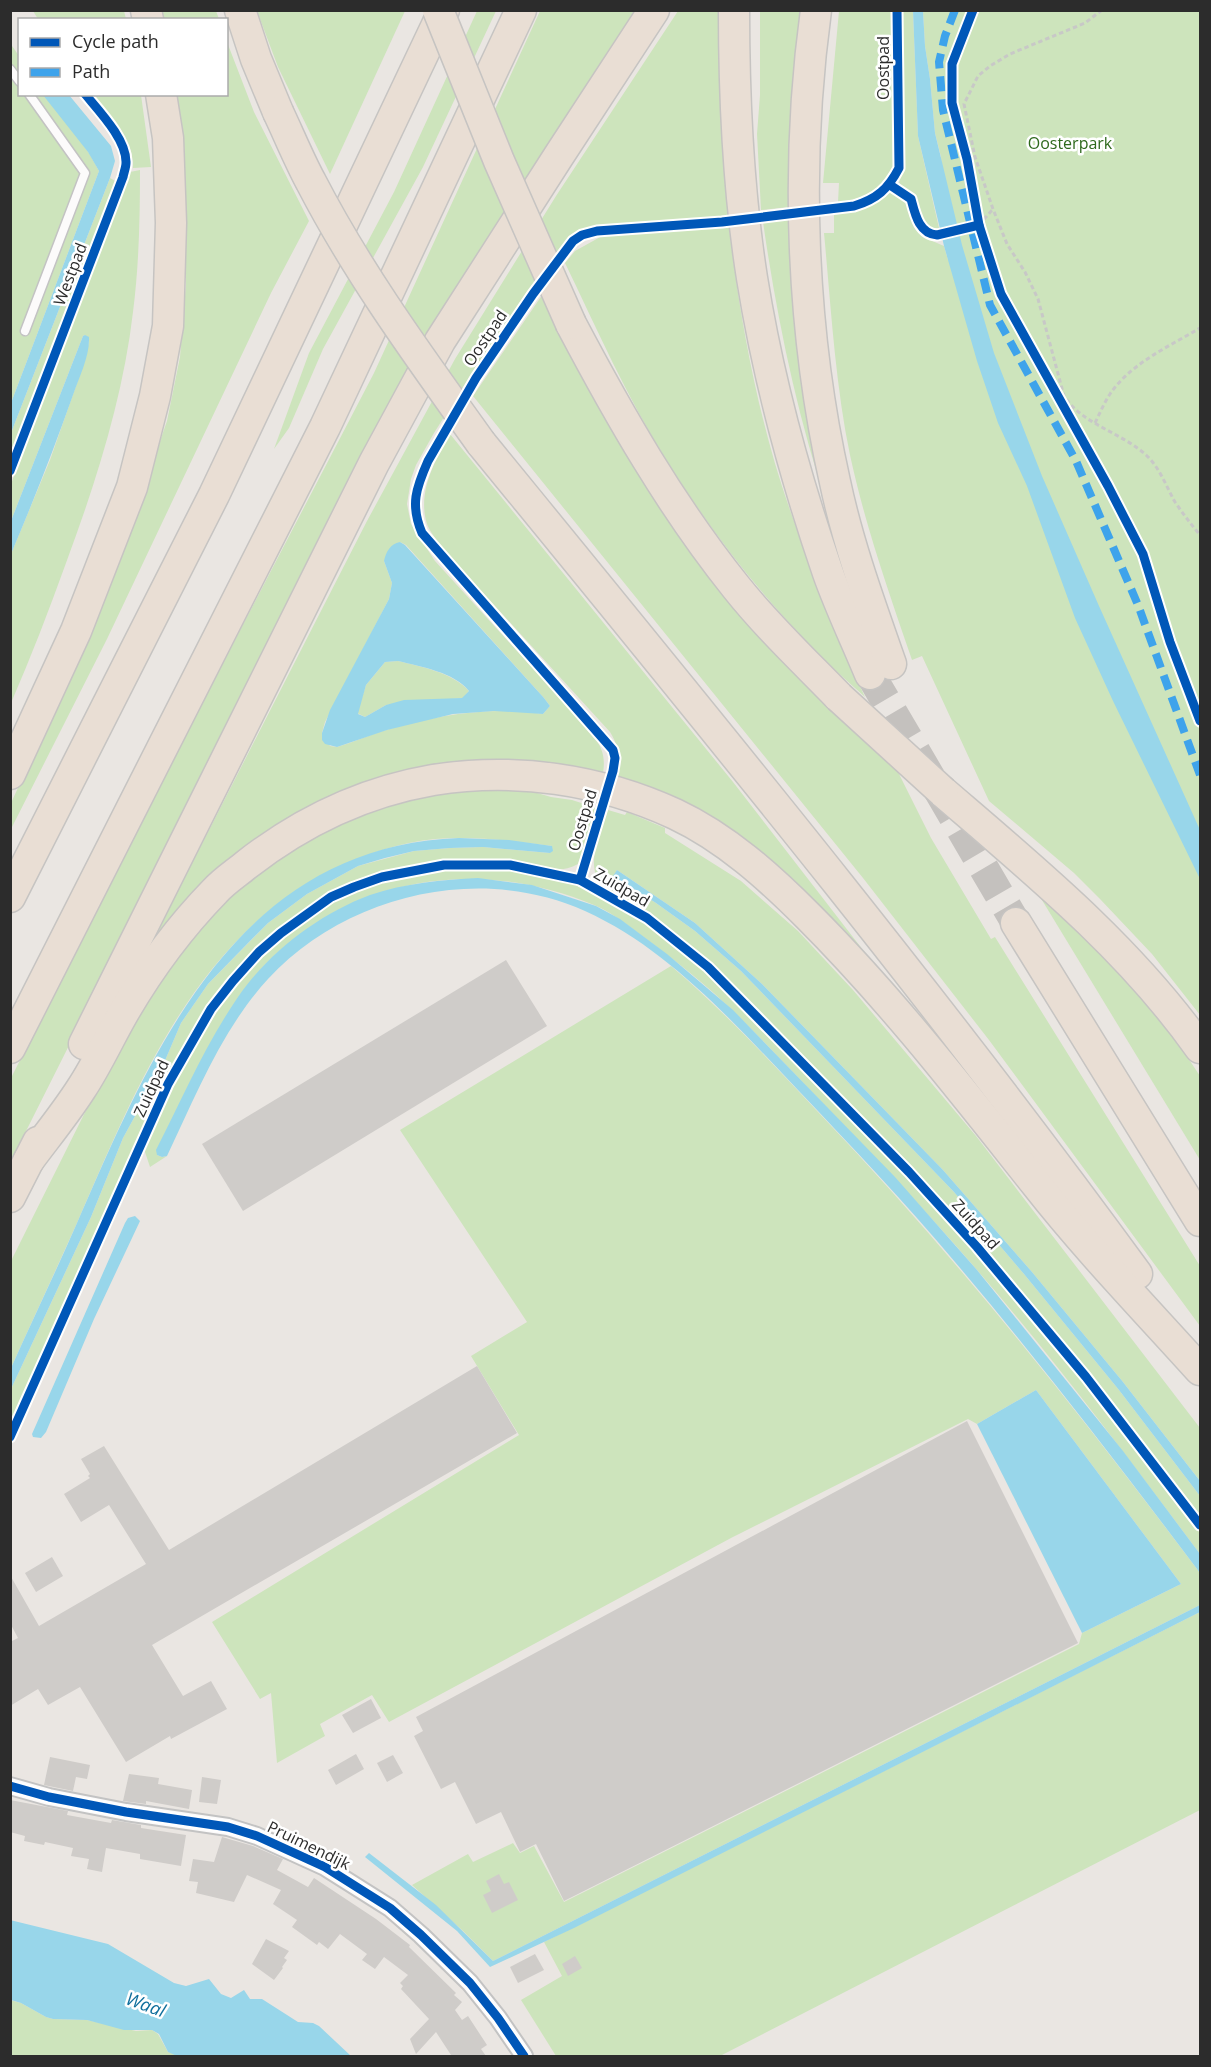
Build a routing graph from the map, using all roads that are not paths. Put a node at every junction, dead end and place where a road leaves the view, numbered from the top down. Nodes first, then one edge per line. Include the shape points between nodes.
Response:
1 (240, 10) edge
2 (438, 10) edge
3 (444, 10) edge
4 (520, 10) edge
5 (654, 10) edge
6 (734, 10) edge
7 (816, 10) edge
8 (30, 96) edge
9 (161, 96) edge
10 (25, 332) dead end
11 (10, 774) edge
12 (10, 897) edge
13 (1016, 923) tunnel mouth
14 (10, 1048) edge
15 (1200, 1048) edge
16 (142, 1144) dead end
17 (29, 1160) junction
18 (10, 1197) edge
19 (1200, 1221) edge
20 (1200, 1362) edge
21 (1200, 1370) edge
22 (10, 1437) edge
23 (10, 1786) edge
24 (524, 2056) edge

1 - 20 highway, bridge via 256,59 311,182 403,334 482,442 788,820 1051,1157
2 - 15 highway, bridge via 571,324 667,491 736,586 839,697 1060,893 1139,972
3 - 12 highway via 214,495
4 - 14 highway via 325,427
5 - 17 highway via 440,341 374,463
6 - 7 highway via 734,91 741,194 765,350 802,494 829,575 880,669 835,482 818,388 808,292 804,190
8 - 10 lane via 85,173
9 - 11 highway via 168,138 171,223 168,326 155,396 132,487 76,631
13 - 19 highway
16 - 22 lane, Zuidpad
17 - 18 highway
17 - 21 highway via 82,1088 126,1008 178,932 218,888 272,846 310,821 368,796 412,784 450,777 551,777 626,794 678,815 772,881 867,977 1056,1210
23 - 24 street, Pruimendijk via 104,1808 228,1827 325,1866 390,1908 422,1935 470,1983

